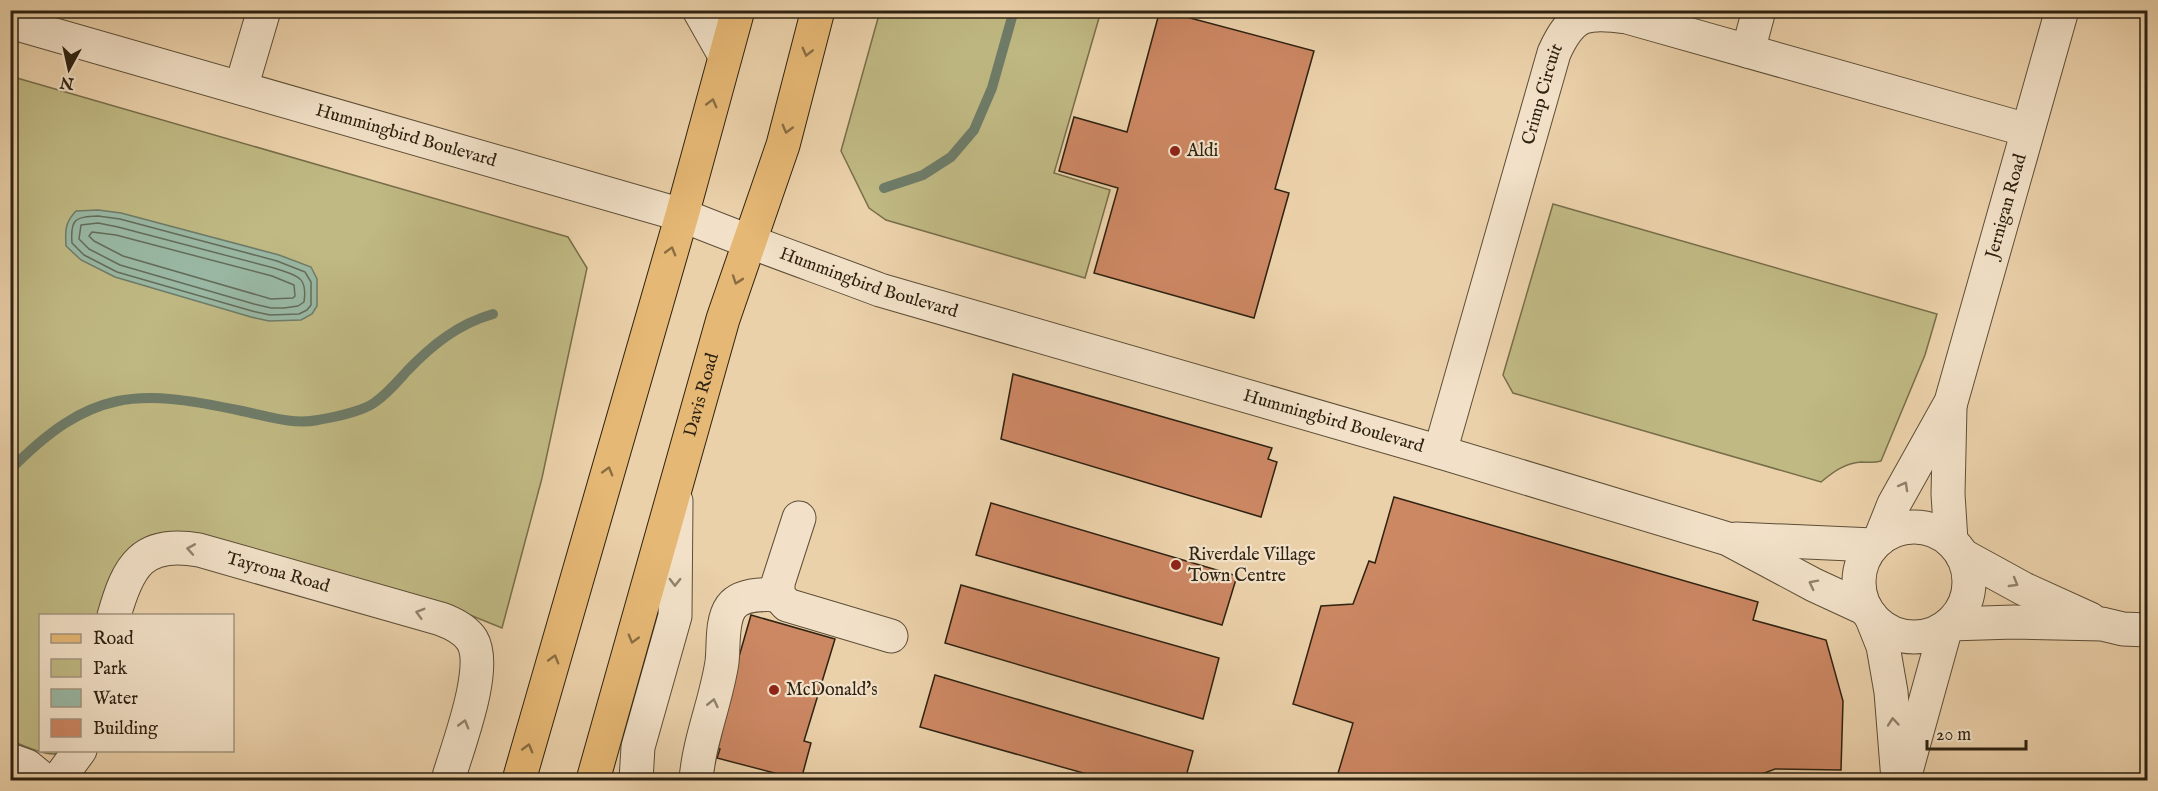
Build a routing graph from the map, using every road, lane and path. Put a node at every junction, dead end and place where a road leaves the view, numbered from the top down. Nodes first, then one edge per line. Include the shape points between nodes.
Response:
1 (264, 10) edge
2 (699, 10) edge
3 (738, 10) edge
4 (818, 10) edge
5 (1759, 10) edge
6 (2062, 10) edge
7 (10, 22) edge
8 (1748, 51) junction
9 (724, 56) junction
10 (241, 88) junction
11 (2027, 130) junction
12 (682, 215) junction
13 (750, 243) junction
14 (1951, 402) junction
15 (1440, 452) junction
16 (677, 482) junction
17 (799, 518) dead end
18 (1728, 539) junction
19 (1877, 542) junction
20 (1957, 548) junction
21 (778, 595) junction
22 (1869, 612) junction
23 (114, 614) edge
24 (2102, 624) junction
25 (1948, 625) junction
26 (2148, 630) edge
27 (891, 636) dead end
28 (79, 752) edge
29 (10, 760) edge
30 (702, 771) edge
31 (44, 780) edge
32 (58, 780) edge
33 (448, 780) edge
34 (519, 780) edge
35 (593, 780) edge
36 (636, 780) edge
37 (1898, 780) edge
38 (1903, 780) edge

1 - 10 street
2 - 9 street
3 - 9 main road
4 -> 13 main road, Davis Road via 783,145
5 - 8 street
6 - 11 street, Jernigan Road
7 - 10 street, Hummingbird Boulevard
8 - 11 street, Crimp Circuit
8 - 15 street, Crimp Circuit via 1604,14 1586,16 1572,23 1563,34 1554,53
12 -> 9 main road
10 - 12 street, Hummingbird Boulevard
11 - 14 street, Jernigan Road
12 - 13 street, Hummingbird Boulevard
34 -> 12 main road
13 - 15 street, Hummingbird Boulevard via 880,290
13 -> 16 main road, Davis Road via 723,319
19 -> 14 street, Jernigan Road
14 - 20 street, Jernigan Road via 1948,494
15 - 18 street, Hummingbird Boulevard
16 -> 35 main road, Davis Road
16 -> 36 street via 675,616 639,747
17 - 21 street via 778,583
18 - 19 street, Hummingbird Boulevard
22 -> 18 street, Hummingbird Boulevard
19 - 20 street via 1908,527 1932,530
19 - 22 street via 1864,559 1859,576 1860,592
20 -> 24 street via 2024,589
20 - 25 street via 1969,573 1969,592 1962,609
21 - 27 street via 787,605
30 -> 21 street via 730,608 740,599
22 - 25 street via 1883,627 1898,635 1931,634
37 -> 22 street via 1891,692 1883,646
33 -> 23 street, Tayrona Road via 478,669 478,654 471,638 457,626 200,550 173,546 147,556 133,567
24 - 25 street
24 - 26 street
25 - 38 street
28 - 32 street
29 - 31 street via 27,766

